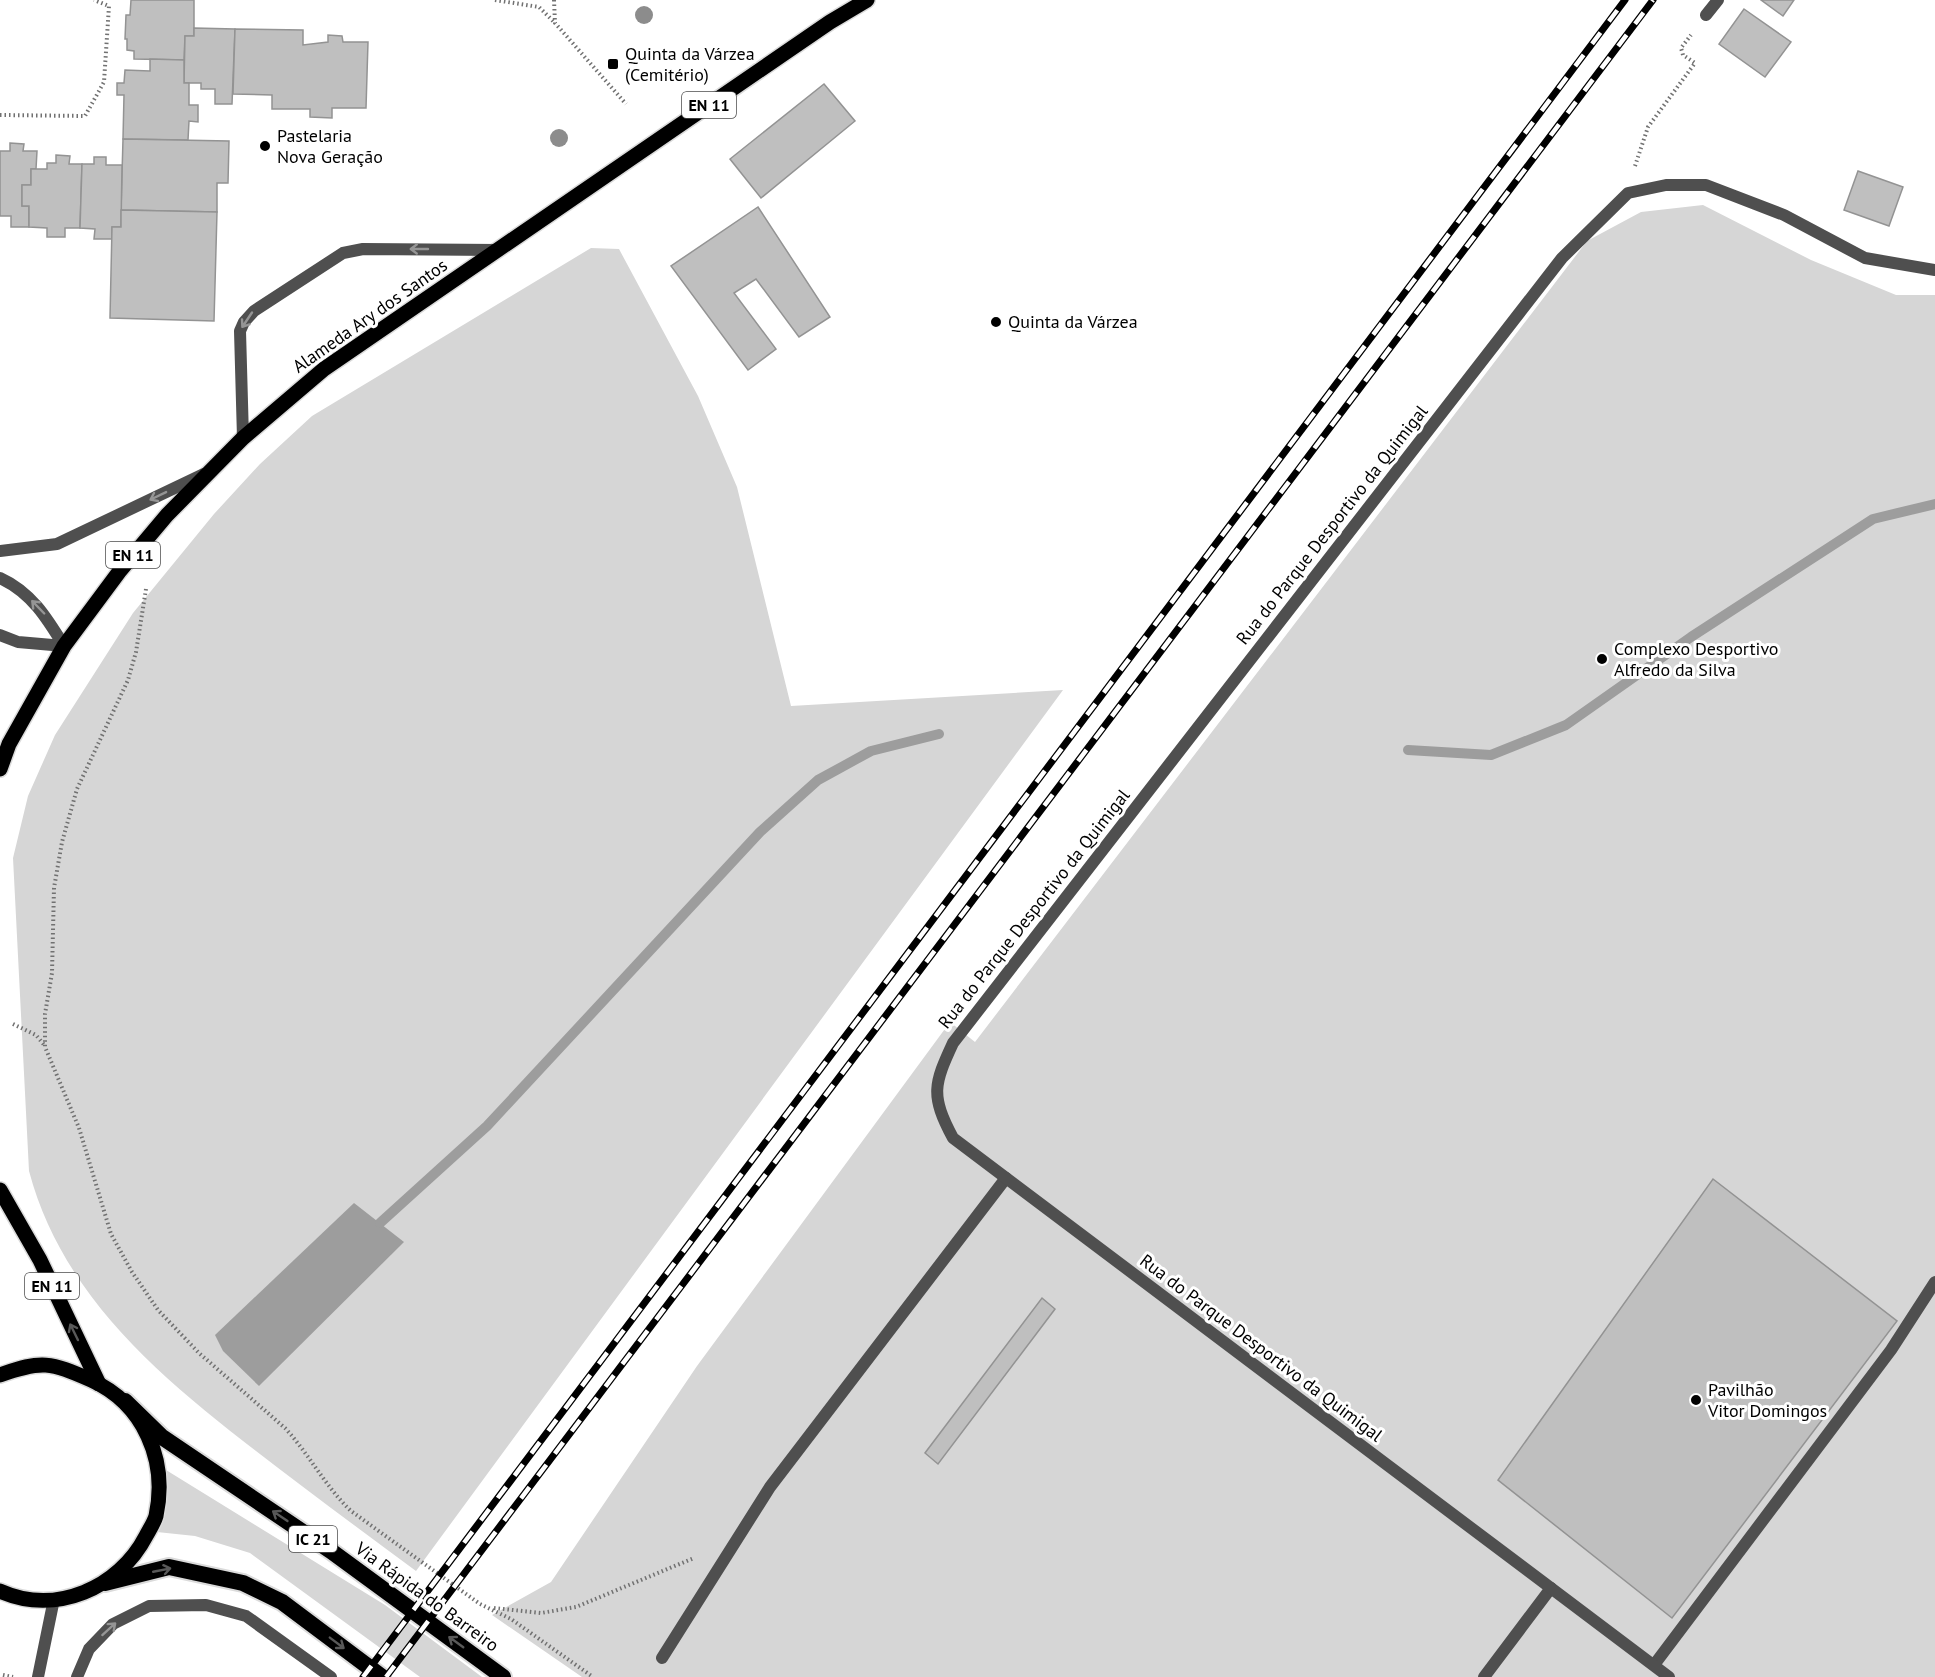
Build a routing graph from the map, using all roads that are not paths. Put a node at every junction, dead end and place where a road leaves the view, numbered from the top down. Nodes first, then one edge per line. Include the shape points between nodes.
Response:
1 (867, 0) edge
2 (1718, 0) edge
3 (1706, 15) road end
4 (499, 250) junction
5 (1935, 270) edge
6 (243, 438) junction
7 (210, 471) junction
8 (0, 551) edge
9 (0, 578) edge
10 (0, 635) edge
11 (64, 646) junction
12 (0, 769) edge
13 (1006, 1178) junction
14 (0, 1191) edge
15 (1935, 1282) edge
16 (0, 1375) edge
17 (99, 1384) junction
18 (124, 1401) junction
19 (105, 1583) junction
20 (1551, 1588) junction
21 (0, 1591) edge
22 (54, 1599) junction
23 (662, 1658) dead end
24 (1654, 1665) junction
25 (38, 1677) edge
26 (77, 1677) edge
27 (331, 1677) edge
28 (382, 1677) edge
29 (503, 1677) edge
30 (1484, 1677) edge
31 (1669, 1677) edge

1 - 4 main road, Alameda Ary dos Santos / EN 11
2 - 3 street
4 - 6 main road, Alameda Ary dos Santos / EN 11 via 324,369
4 -> 6 street via 363,249 344,253 254,311 240,331
5 - 13 street, Rua do Parque Desportivo da Quimigal via 1865,258 1784,214 1706,185 1666,185 1628,193 1562,258 953,1042 937,1080 940,1114 953,1138
6 - 7 main road, Alameda Ary dos Santos / EN 11
7 -> 8 street via 57,544
7 - 11 main road, Alameda Ary dos Santos / EN 11 via 153,531
11 -> 9 street via 45,614 18,586
10 - 11 street via 18,642
11 - 12 main road, Alameda Ary dos Santos / EN 11 via 9,744
13 - 20 street, Rua do Parque Desportivo da Quimigal
13 - 23 street via 770,1487
17 -> 14 main road, EN 11 via 40,1260
15 - 24 street via 1891,1350
16 - 17 main road via 32,1363 64,1368
17 - 18 main road
18 - 19 main road via 149,1435 160,1476 156,1518 136,1555
29 -> 18 highway, Via Rápida do Barreiro / IC 21 via 331,1551 162,1437
19 - 22 main road via 69,1598
19 -> 28 highway via 170,1567 243,1583 282,1602
20 - 24 street, Rua do Parque Desportivo da Quimigal
20 - 30 street
21 - 22 main road via 39,1600
22 - 25 street
24 - 31 street, Rua do Parque Desportivo da Quimigal
26 -> 27 street via 89,1649 113,1624 149,1606 206,1605 246,1616

